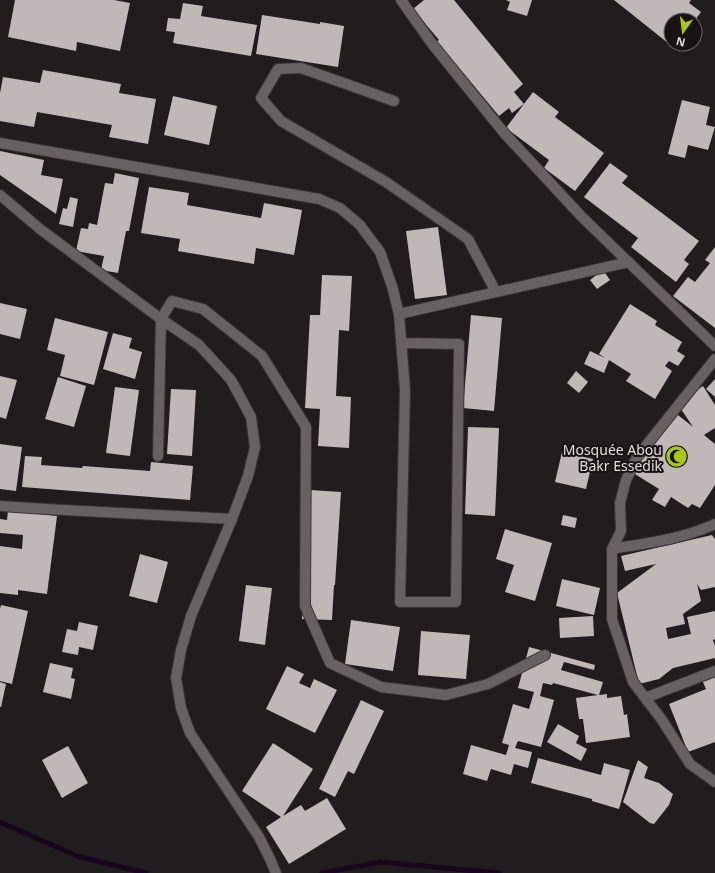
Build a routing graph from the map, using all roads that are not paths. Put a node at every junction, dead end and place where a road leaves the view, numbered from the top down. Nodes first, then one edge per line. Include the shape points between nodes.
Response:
1 (401, 0) edge
2 (394, 101) dead end
3 (0, 143) edge
4 (0, 195) edge
5 (629, 262) junction
6 (496, 292) junction
7 (399, 314) junction
8 (161, 319) junction
9 (401, 343) junction
10 (715, 346) edge
11 (715, 358) edge
12 (158, 456) dead end
13 (0, 506) edge
14 (232, 519) junction
15 (715, 524) edge
16 (612, 549) junction
17 (545, 655) dead end
18 (715, 671) edge
19 (645, 698) junction
20 (715, 782) edge
21 (276, 873) edge

1 - 5 street via 433,45 505,134 582,217
2 - 6 street via 301,68 278,69 261,98 281,121 386,182 468,239
3 - 7 street via 318,199 340,208 360,225 380,252
4 - 8 street via 40,229
5 - 6 street
5 - 10 street
6 - 7 street
7 - 9 street
8 - 12 street
8 - 14 street via 199,345 231,380 251,417 255,447 248,476
8 - 17 street via 172,301 203,308 262,356 306,427 305,606 330,663 381,687 446,695 488,684
9 - 9 street via 458,344 456,602 400,602 406,390
11 - 16 street via 637,457 626,480 620,503 621,531
13 - 14 street
14 - 21 street via 191,616 176,678 181,708 190,733 259,837
15 - 16 street via 681,536
16 - 19 street via 612,619 633,682
18 - 19 street
19 - 20 street via 690,764

